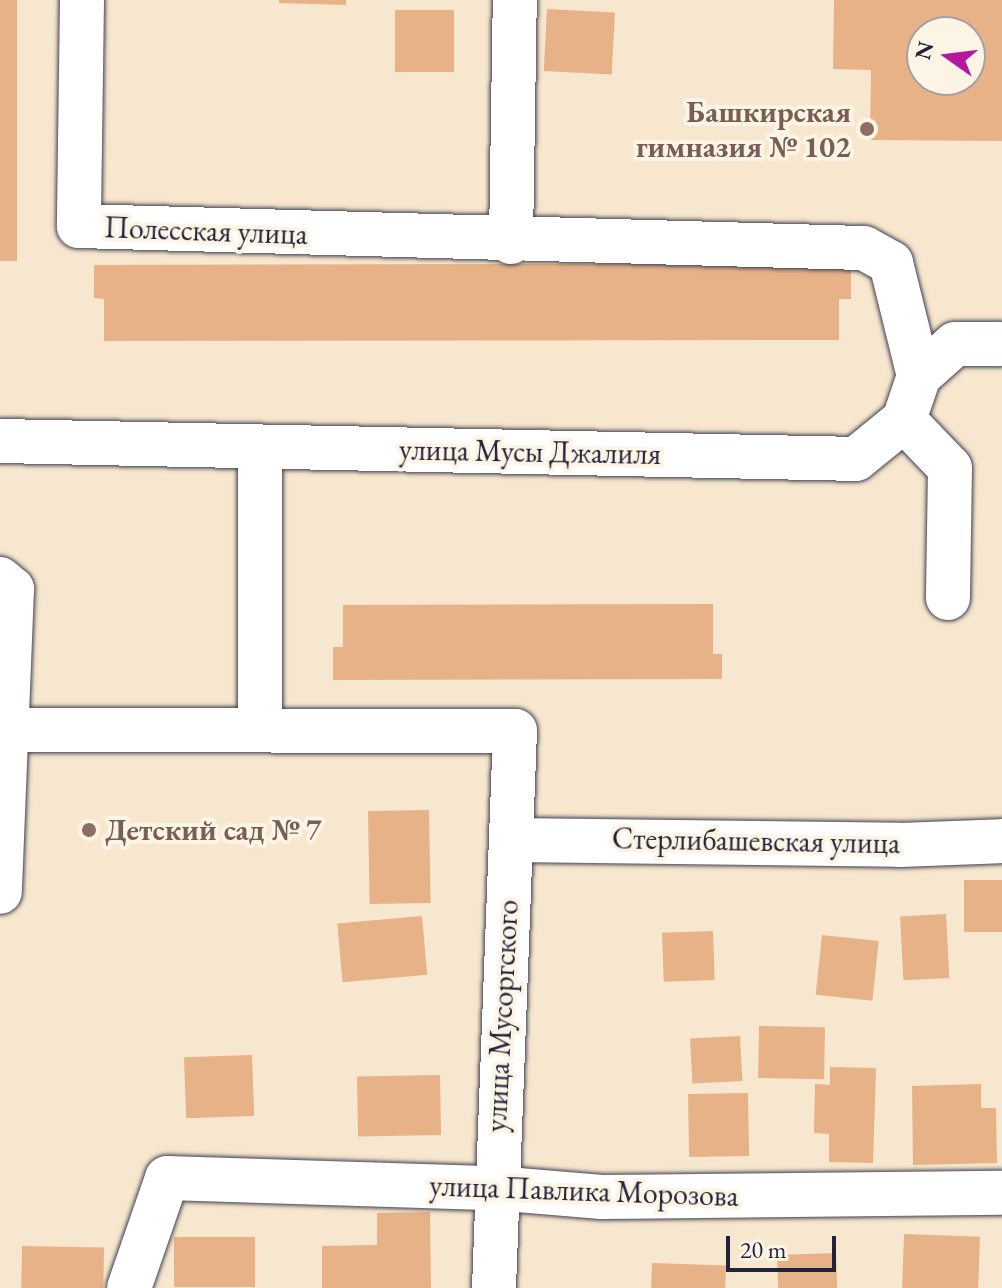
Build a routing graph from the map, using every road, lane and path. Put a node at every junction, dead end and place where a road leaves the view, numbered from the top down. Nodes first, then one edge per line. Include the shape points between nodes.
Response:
1 (82, 0) edge
2 (515, 0) edge
3 (511, 242) junction
4 (1002, 344) edge
5 (919, 376) junction
6 (904, 420) junction
7 (0, 441) edge
8 (260, 447) junction
9 (0, 579) edge
10 (948, 598) dead end
11 (260, 729) junction
12 (9, 730) junction
13 (511, 840) junction
14 (1002, 841) edge
15 (0, 892) edge
16 (494, 1188) junction
17 (1002, 1193) edge
18 (129, 1288) edge
19 (494, 1288) edge

1 - 3 street, Полесская улица via 79,226
2 - 3 street
3 - 5 street via 864,248 891,263
4 - 5 street via 955,344
5 - 6 street
6 - 8 street, улица Мусы Джалиля via 856,459
6 - 10 street via 950,468
7 - 8 street, улица Мусы Джалиля
8 - 11 street
9 - 12 street via 12,589
11 - 12 street
11 - 13 street, улица Мусоргского via 515,731
12 - 15 street
13 - 14 street, Стерлибашевская улица via 900,845
13 - 16 street, улица Мусоргского
16 - 17 street, улица Павлика Морозова via 602,1197
16 - 18 street, улица Павлика Морозова via 167,1178
16 - 19 street, улица Мусоргского

